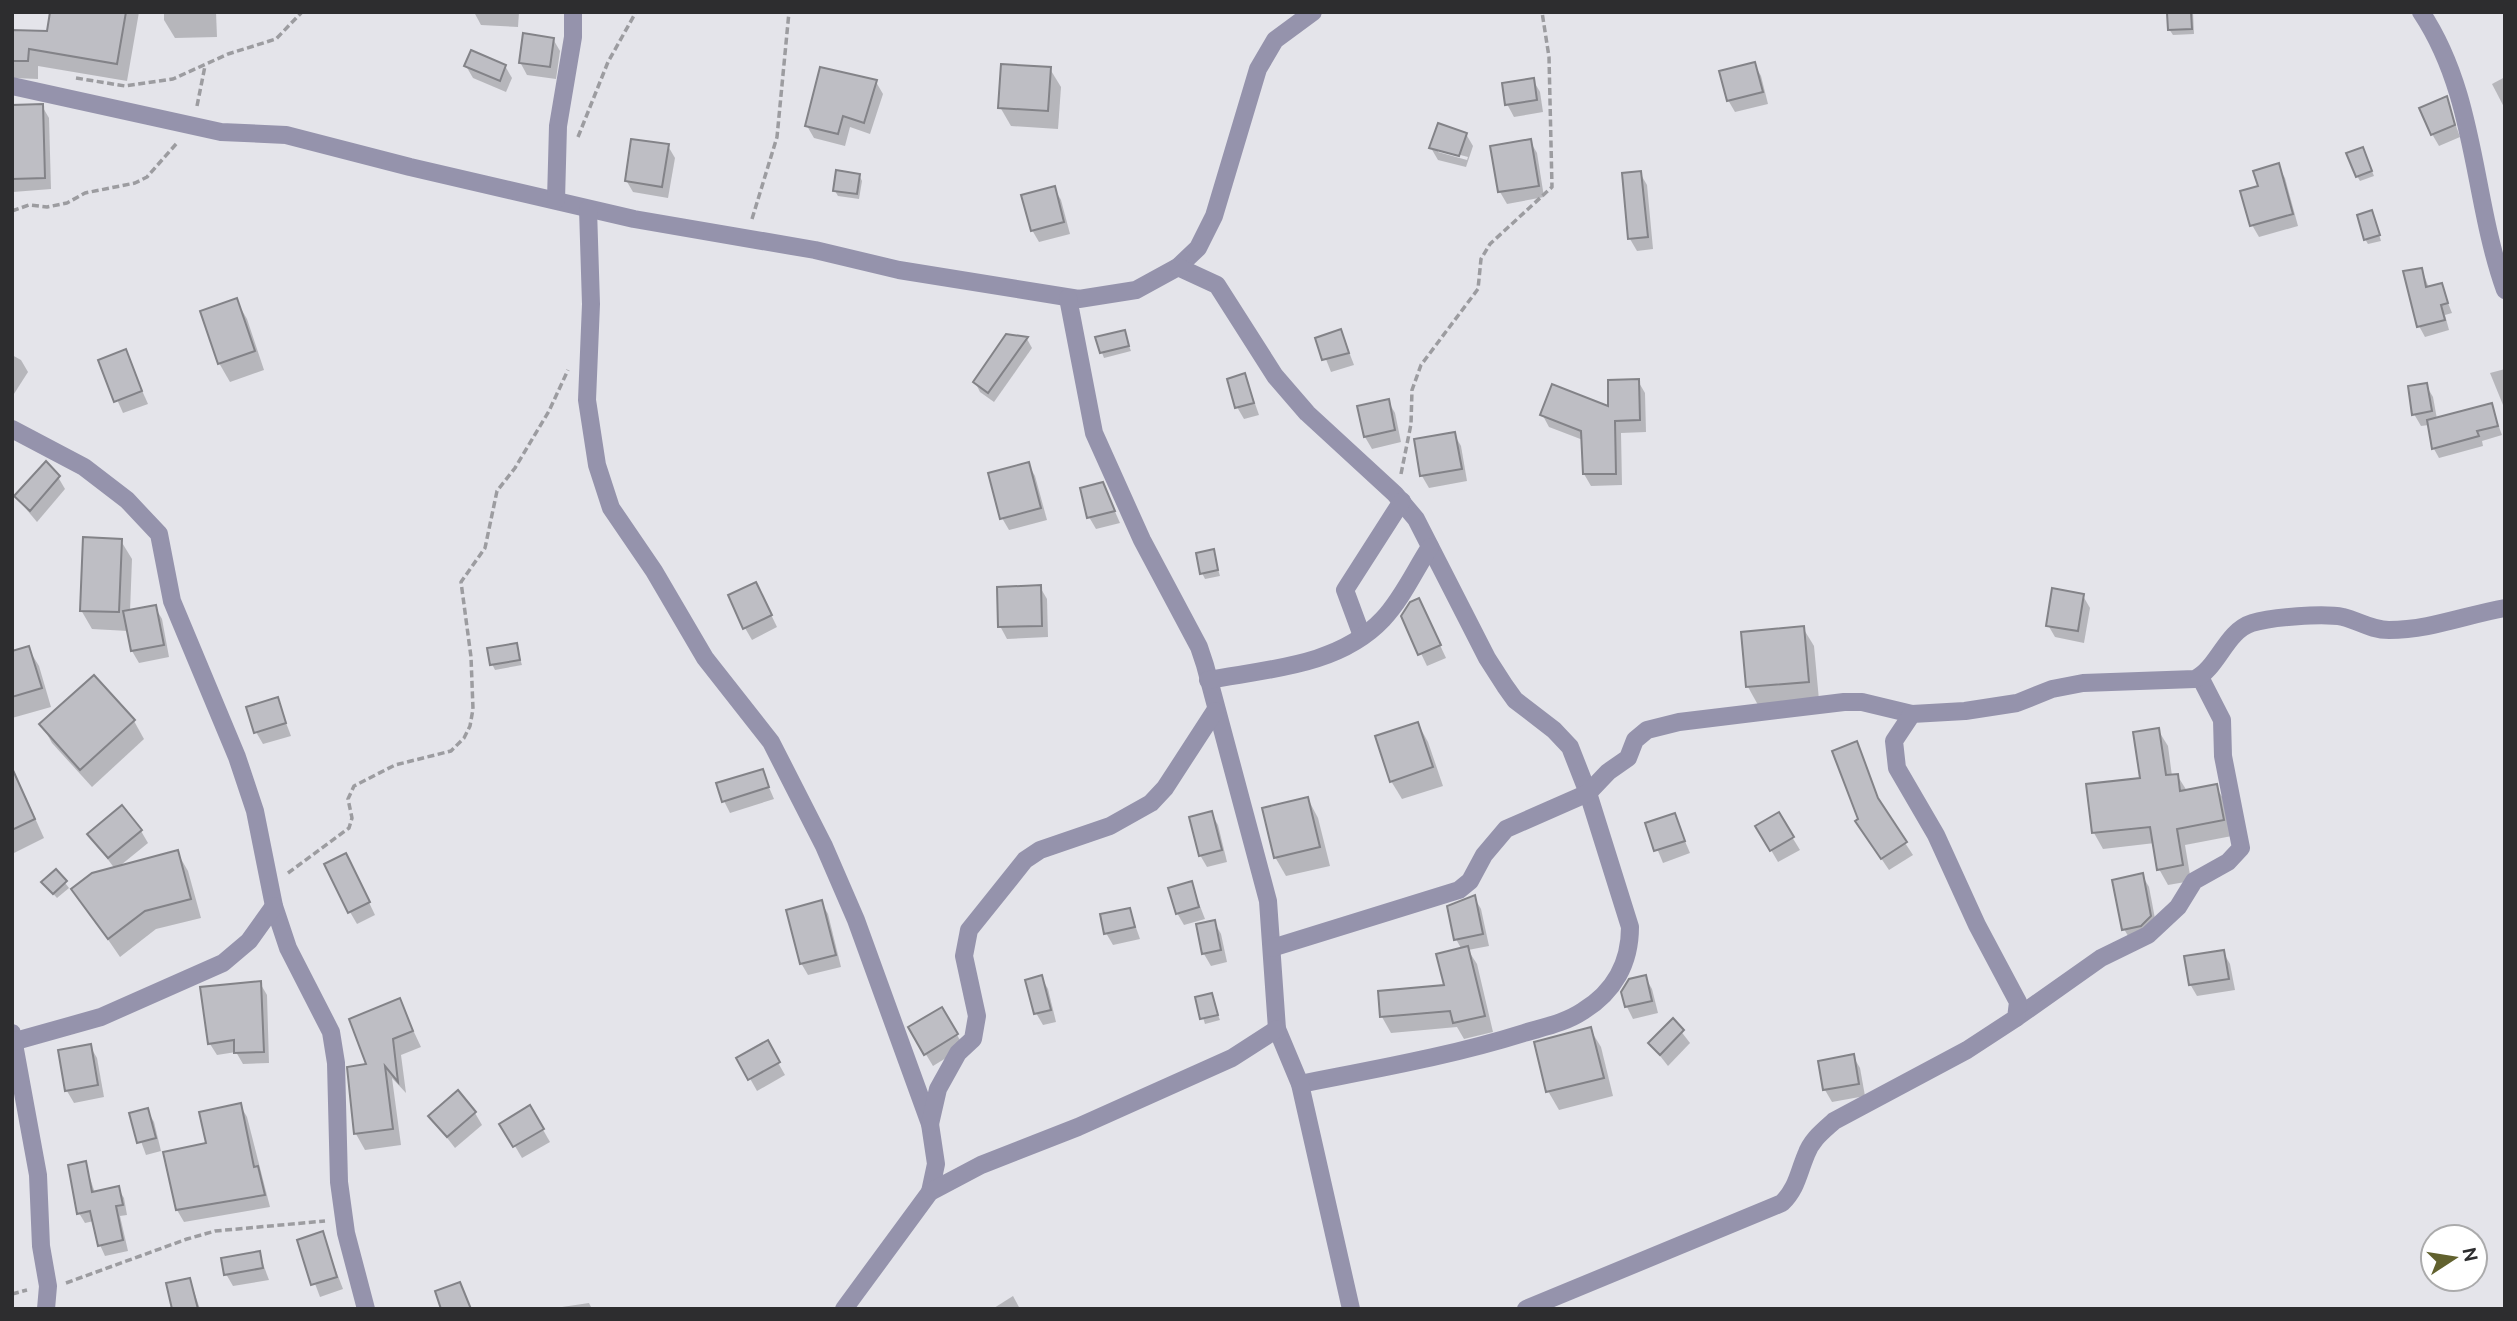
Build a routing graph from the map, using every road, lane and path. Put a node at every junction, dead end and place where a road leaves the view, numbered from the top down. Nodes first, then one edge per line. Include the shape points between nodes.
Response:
1 (302, 12) edge
2 (573, 12) edge
3 (636, 12) edge
4 (789, 12) edge
5 (1313, 12) edge
6 (1542, 12) edge
7 (2421, 12) edge
8 (205, 66) junction
9 (68, 78) dead end
10 (12, 86) edge
11 (189, 126) junction
12 (575, 143) dead end
13 (556, 200) junction
14 (588, 209) junction
15 (12, 211) edge
16 (744, 238) junction
17 (1178, 267) junction
18 (2505, 290) edge
19 (1068, 299) junction
20 (589, 344) junction
21 (12, 429) edge
22 (1398, 498) junction
23 (1430, 547) junction
24 (2505, 608) edge
25 (1362, 636) junction
26 (2200, 677) junction
27 (1208, 680) junction
28 (1215, 711) junction
29 (1912, 714) junction
30 (1588, 793) junction
31 (271, 884) junction
32 (274, 906) junction
33 (1272, 948) junction
34 (2016, 1018) junction
35 (1277, 1030) junction
36 (13, 1039) edge
37 (1300, 1084) junction
38 (930, 1124) junction
39 (930, 1192) junction
40 (344, 1220) junction
41 (48, 1286) junction
42 (46, 1309) edge
43 (366, 1309) edge
44 (844, 1309) edge
45 (1351, 1309) edge
46 (1526, 1309) edge

1 - 8 path via 276,39
2 - 13 street via 558,127
3 - 12 path via 608,62
4 - 16 path via 777,137
5 - 17 street via 1266,52 1214,216 1198,248
6 - 22 path via 1549,57 1553,182 1543,197 1490,244 1480,259 1478,289 1421,365 1412,390
7 - 18 street via 2445,56 2463,107
8 - 9 path via 173,79 125,86
8 - 11 path
10 - 11 street
11 - 13 street via 286,135
11 - 15 path via 147,177 85,193 67,203
13 - 14 street
14 - 16 street
14 - 20 street
16 - 19 street
17 - 19 street via 1136,290
17 - 22 street via 1217,285 1275,376 1307,413
19 - 27 street via 1094,433 1142,540 1199,647
20 - 31 path via 568,369 549,411 496,491 485,548 463,576 473,709 464,738 451,751 395,765 354,786 348,799 349,828
20 - 38 street via 586,400 597,465 611,508 705,657 771,743 795,788 856,920
21 - 31 street via 83,467 127,500 159,534 172,601 242,772
22 - 23 street
22 - 25 street via 1345,590
23 - 25 street via 1384,618
23 - 30 street via 1487,658 1515,700 1563,738
24 - 26 street via 2396,630 2370,629 2339,616 2250,624
25 - 27 street via 1310,662
26 - 29 street via 2082,683 2017,703
26 - 34 street via 2222,720 2223,756 2241,849 2221,867 2194,881 2178,907 2148,935 2101,958
27 - 28 street
28 - 33 street via 1268,901
28 - 38 street via 1151,803 1110,826 1040,850 1025,860 969,930 964,956 978,1016 973,1039 958,1053 938,1089
29 - 30 street via 1844,702 1663,725 1640,734 1628,758
29 - 34 street via 1894,741 1897,768 1936,835 2018,1002
30 - 33 street via 1506,829 1459,890
30 - 37 street via 1630,928 1624,969 1610,989 1566,1021 1486,1045
31 - 32 street
32 - 36 street via 249,940 223,963 101,1017
32 - 40 street via 288,948 333,1040
33 - 35 street
34 - 46 street via 1967,1051 1834,1121 1811,1145 1792,1193 1782,1203
35 - 37 street
35 - 39 street via 1232,1058
36 - 41 street via 38,1175
37 - 45 street
38 - 39 street via 936,1164
39 - 44 street
40 - 41 path via 215,1231 71,1283
40 - 43 street
41 - 42 street

